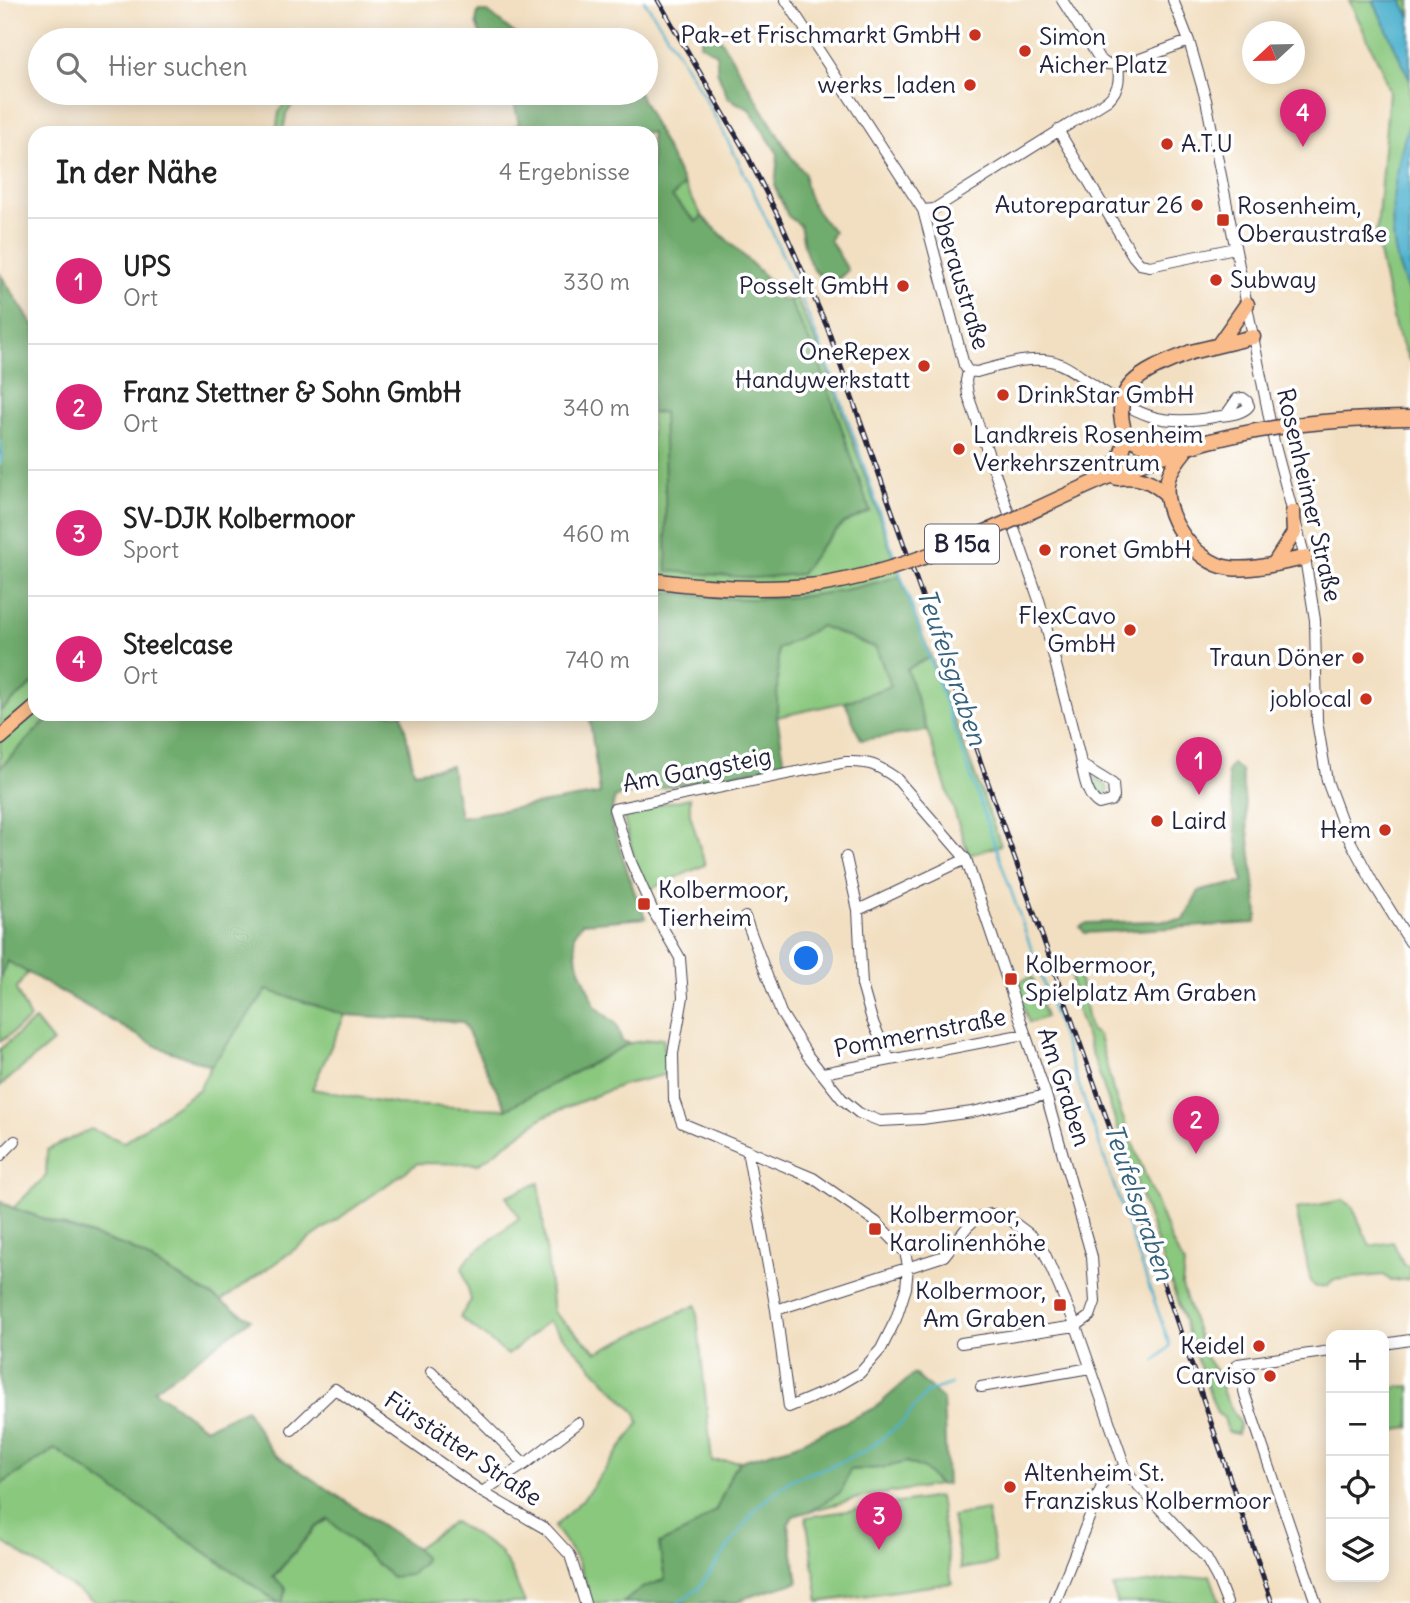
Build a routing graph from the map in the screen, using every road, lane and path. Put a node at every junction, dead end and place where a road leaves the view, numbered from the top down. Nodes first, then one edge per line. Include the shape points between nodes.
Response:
1 (786, 0) edge
2 (1062, 0) edge
3 (1173, 0) edge
4 (1189, 41) junction
5 (1118, 66) junction
6 (1058, 130) junction
7 (923, 210) junction
8 (1235, 248) junction
9 (1247, 304) junction
10 (1253, 337) junction
11 (1219, 344) junction
12 (968, 371) junction
13 (1226, 415) dead end
14 (1410, 418) edge
15 (1125, 433) junction
16 (1188, 447) junction
17 (1098, 481) junction
18 (1166, 494) junction
19 (1293, 512) junction
20 (1305, 558) junction
21 (1274, 564) junction
22 (658, 581) edge
23 (28, 714) edge
24 (0, 737) edge
25 (1082, 765) dead end
26 (846, 857) dead end
27 (966, 859) junction
28 (858, 910) junction
29 (745, 917) dead end
30 (1410, 942) edge
31 (1025, 1034) junction
32 (889, 1059) junction
33 (823, 1073) junction
34 (1046, 1095) junction
35 (15, 1140) dead end
36 (747, 1150) junction
37 (0, 1156) edge
38 (908, 1266) junction
39 (776, 1310) junction
40 (1076, 1326) junction
41 (1410, 1340) edge
42 (1389, 1342) edge
43 (961, 1343) dead end
44 (1326, 1352) edge
45 (1090, 1368) junction
46 (430, 1371) dead end
47 (981, 1387) dead end
48 (578, 1423) dead end
49 (292, 1430) dead end
50 (525, 1464) junction
51 (1125, 1467) junction
52 (482, 1492) junction
53 (584, 1603) edge
54 (1055, 1603) edge
55 (1227, 1603) edge
56 (1316, 1603) edge

1 - 7 street, Oberaustraße
2 - 5 street via 1099,58
3 - 4 street, Rosenheimer Straße
4 - 5 street
4 - 8 street, Rosenheimer Straße via 1206,100
5 - 6 street via 1115,93
6 - 7 street via 934,209
6 - 8 street via 1140,264 1150,266
7 - 12 street, Oberaustraße
8 - 9 street, Rosenheimer Straße
9 - 10 street, Rosenheimer Straße
9 - 11 highway
10 - 11 highway
10 - 19 street, Rosenheimer Straße
11 - 15 highway, bridge via 1191,352 1132,383 1119,407
12 - 13 street, Oberaustraße via 1026,360 1052,362 1145,416 1181,421
12 - 25 street via 968,395 1040,603
14 - 16 highway, B 15a, bridge via 1319,421 1245,432
15 - 16 highway via 1147,447
15 - 17 highway via 1121,457
16 - 17 highway, B 15a
16 - 18 highway via 1171,471
17 - 18 highway via 1133,476
17 - 22 highway, B 15a, bridge via 886,571 819,585 753,590
18 - 21 highway via 1179,530 1192,548 1213,563 1242,569
19 - 20 street, Rosenheimer Straße
19 - 21 highway via 1294,533
20 - 21 highway
20 - 30 street, Rosenheimer Straße via 1315,620 1317,721 1328,781 1347,835
23 - 24 highway
26 - 28 street
27 - 28 street
27 - 31 street, Am Graben
27 - 36 street, Am Gangsteig via 896,778 864,761 614,808 631,862 680,958 683,997 673,1054 674,1100 682,1123
28 - 32 street via 862,985
29 - 33 street via 781,1013
31 - 32 street, Pommernstraße
31 - 34 street, Am Graben
32 - 33 street, Pommernstraße
33 - 34 street via 842,1099 859,1113 880,1121 972,1112
34 - 40 street, Am Graben via 1092,1257 1095,1302 1090,1316
35 - 37 street
36 - 38 street via 813,1178 876,1222 905,1252
36 - 39 street
38 - 39 street
38 - 39 street via 896,1319 881,1349 860,1373 789,1407
38 - 40 street via 944,1255 978,1217 1005,1216 1032,1236 1045,1254
40 - 43 street
40 - 45 street
41 - 42 street
44 - 56 street via 1238,1364
45 - 47 street
45 - 51 street
46 - 50 street
48 - 50 street
49 - 52 street, Fürstätter Straße via 335,1388
50 - 52 street
51 - 54 street via 1105,1478
51 - 55 street via 1206,1558
52 - 53 street, Fürstätter Straße via 546,1529 558,1541 570,1555

